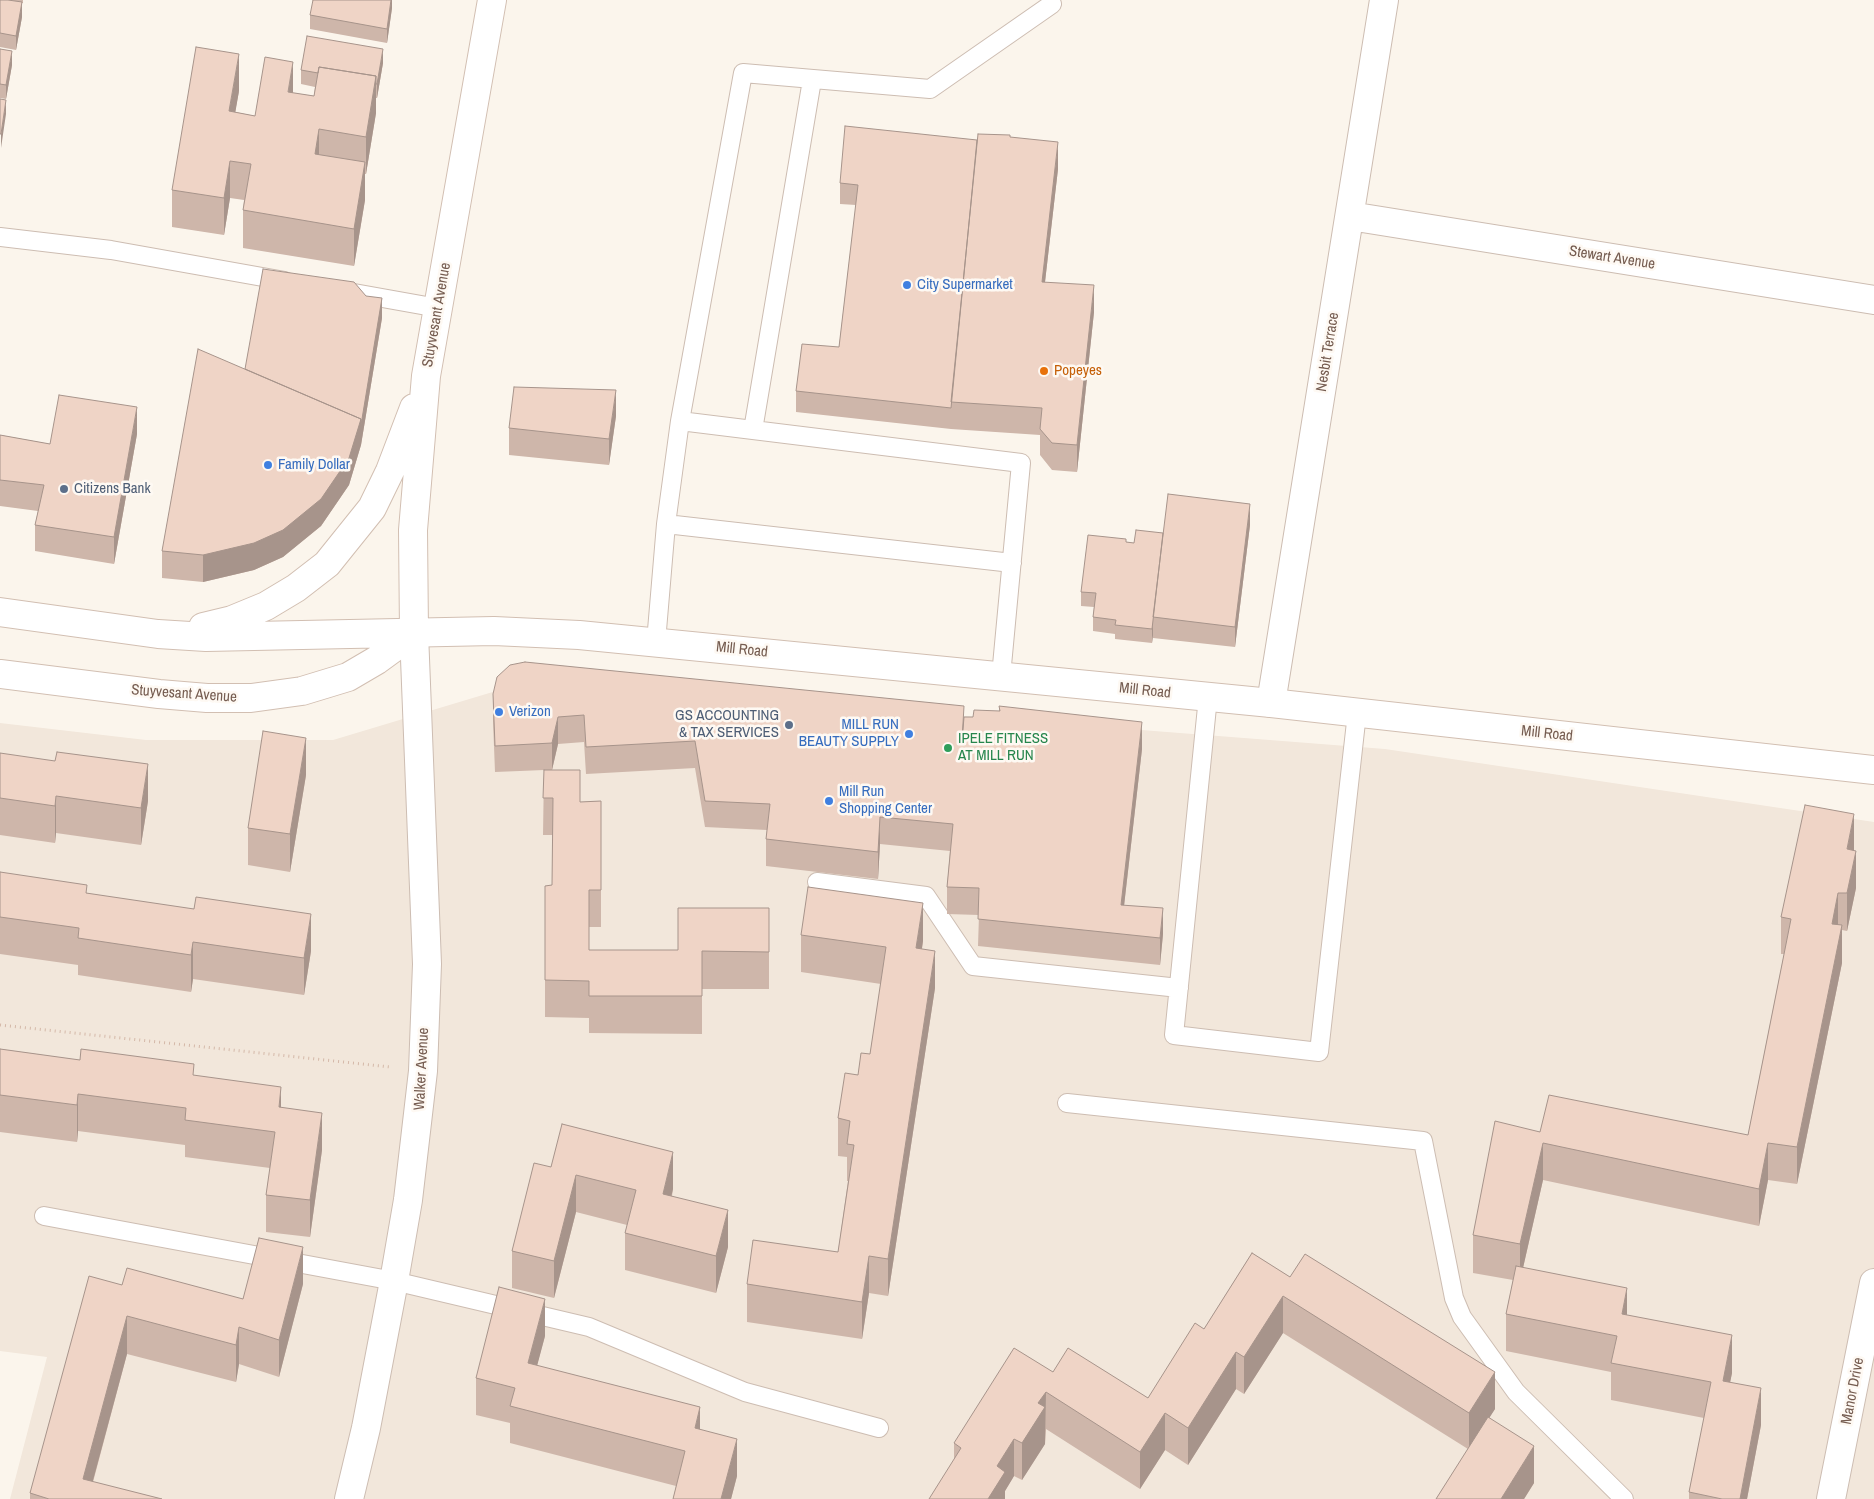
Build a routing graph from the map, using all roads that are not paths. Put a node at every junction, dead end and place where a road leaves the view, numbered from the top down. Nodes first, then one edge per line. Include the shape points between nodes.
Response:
1 (492, 0) edge
2 (1384, 0) edge
3 (1052, 4) dead end
4 (812, 80) junction
5 (1350, 216) junction
6 (0, 237) edge
7 (302, 284) edge
8 (322, 287) edge
9 (1874, 300) edge
10 (438, 308) junction
11 (426, 376) junction
12 (680, 421) junction
13 (753, 430) junction
14 (666, 524) junction
15 (1012, 563) junction
16 (0, 612) edge
17 (414, 633) junction
18 (158, 634) junction
19 (656, 642) junction
20 (0, 674) edge
21 (1001, 676) junction
22 (1208, 697) junction
23 (1271, 704) junction
24 (1356, 713) junction
25 (1874, 770) edge
26 (817, 882) dead end
27 (1179, 988) junction
28 (1067, 1103) dead end
29 (44, 1216) dead end
30 (394, 1281) junction
31 (1874, 1283) edge
32 (1869, 1338) edge
33 (879, 1428) dead end
34 (349, 1499) edge
35 (1624, 1499) edge
36 (1831, 1499) edge

1 - 10 street, Stuyvesant Avenue
2 - 5 street, Nesbit Terrace
3 - 4 lane via 930,90
4 - 12 lane via 743,73
4 - 13 lane
5 - 9 street, Stewart Avenue
5 - 23 street, Nesbit Terrace
6 - 7 lane via 111,250
8 - 10 lane
10 - 11 street, Stuyvesant Avenue
11 - 17 street, Stuyvesant Avenue via 412,530
11 - 18 street via 390,471 372,508 327,564 266,606 232,620
12 - 13 lane
12 - 14 lane
13 - 15 lane via 1021,463
14 - 15 lane
14 - 19 lane
15 - 21 lane
16 - 18 street
17 - 18 street via 248,637
17 - 19 street, Mill Road via 538,631
17 - 20 street, Stuyvesant Avenue via 348,677 302,690 251,698 159,694
17 - 30 street, Walker Avenue via 426,964 423,1070 408,1200
19 - 21 street, Mill Road
21 - 22 street, Mill Road
22 - 23 street, Mill Road
22 - 27 lane
23 - 24 street, Mill Road
24 - 25 street, Mill Road
24 - 27 lane via 1319,1052 1174,1035
26 - 27 lane via 926,896 973,966
28 - 35 lane via 1423,1141 1454,1298 1462,1317 1516,1392
29 - 30 lane
30 - 33 lane via 589,1327 745,1392
30 - 34 street, Walker Avenue
31 - 32 street, Manor Drive
32 - 36 street, Manor Drive

